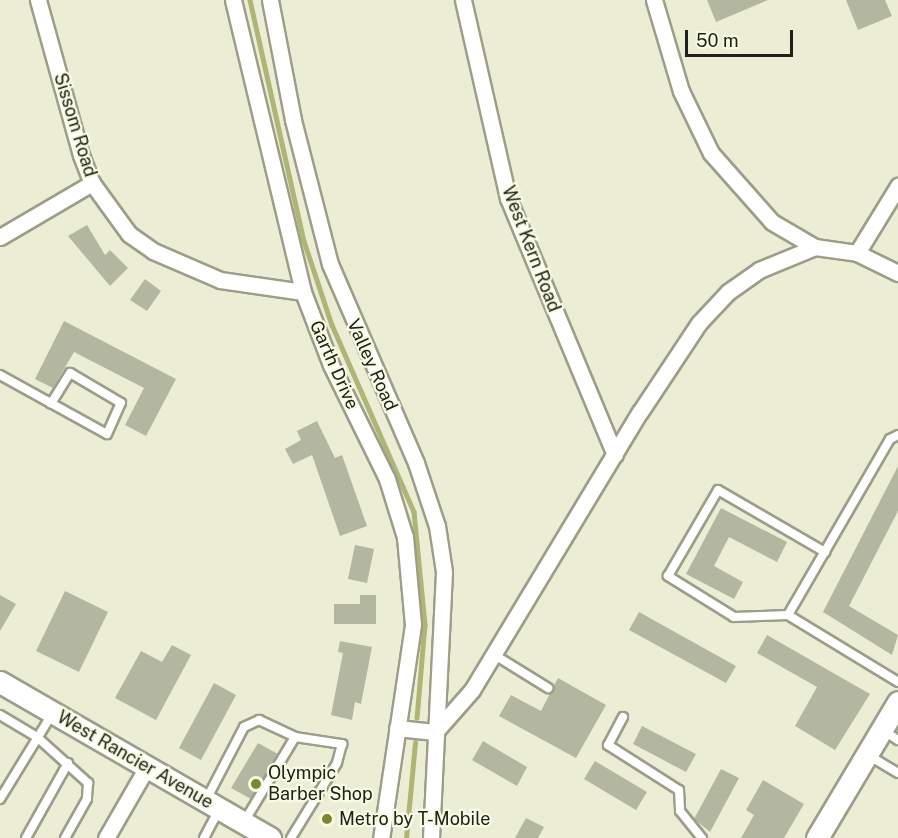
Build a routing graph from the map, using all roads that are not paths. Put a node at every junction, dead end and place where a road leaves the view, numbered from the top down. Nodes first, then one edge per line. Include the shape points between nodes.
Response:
1 (38, 0) edge
2 (233, 0) edge
3 (270, 0) edge
4 (463, 0) edge
5 (654, 0) edge
6 (92, 183) junction
7 (898, 186) edge
8 (0, 237) edge
9 (815, 247) junction
10 (857, 253) junction
11 (898, 273) edge
12 (303, 292) junction
13 (0, 375) edge
14 (51, 403) junction
15 (898, 435) edge
16 (615, 455) junction
17 (825, 552) junction
18 (788, 615) junction
19 (493, 654) junction
20 (0, 682) edge
21 (898, 682) edge
22 (548, 688) dead end
23 (898, 702) edge
24 (52, 712) junction
25 (0, 716) edge
26 (623, 717) dead end
27 (397, 728) junction
28 (435, 732) junction
29 (890, 734) edge
30 (38, 737) junction
31 (295, 737) junction
32 (867, 754) junction
33 (898, 760) edge
34 (68, 763) junction
35 (147, 767) junction
36 (895, 771) edge
37 (0, 799) edge
38 (213, 805) junction
39 (244, 823) junction
40 (68, 837) edge
41 (26, 838) edge
42 (106, 838) edge
43 (204, 838) edge
44 (270, 838) edge
45 (291, 838) edge
46 (381, 838) edge
47 (431, 838) edge
48 (702, 838) edge
49 (817, 838) edge

1 - 6 street, Sissom Road
2 - 12 street, Garth Drive
3 - 28 street, Valley Road via 293,120 330,264 416,463 437,526 444,572
4 - 16 street, West Kern Road via 508,198
5 - 9 street via 681,91 711,153 772,222
6 - 8 street
6 - 12 street, Sissom Road via 129,234 153,251 220,280
7 - 10 street
9 - 10 street
9 - 16 street via 759,270 728,292 677,356
10 - 11 street
12 - 27 street, Garth Drive via 387,479 405,537 413,625
13 - 14 lane
14 - 14 lane via 107,434 121,403 70,373
15 - 17 lane via 890,439
16 - 19 street
17 - 18 lane
17 - 18 lane via 718,490 668,576 734,616
18 - 21 lane
19 - 22 lane
19 - 28 street via 472,690
20 - 24 main road, West Rancier Avenue
23 - 29 main road
24 - 30 lane
24 - 35 main road, West Rancier Avenue
25 - 30 lane
26 - 48 lane via 608,745 679,790 680,811
27 - 28 street
27 - 46 street, Garth Drive
28 - 47 street
29 - 32 main road
30 - 34 lane
30 - 37 lane
31 - 38 lane via 259,720 244,727
31 - 39 lane
31 - 45 lane via 342,744 337,763
32 - 36 lane
32 - 49 main road
33 - 36 lane
34 - 40 lane via 88,783 87,799
34 - 41 lane
35 - 38 main road, West Rancier Avenue
35 - 42 street
38 - 39 main road, West Rancier Avenue
38 - 43 lane
39 - 44 main road, West Rancier Avenue

